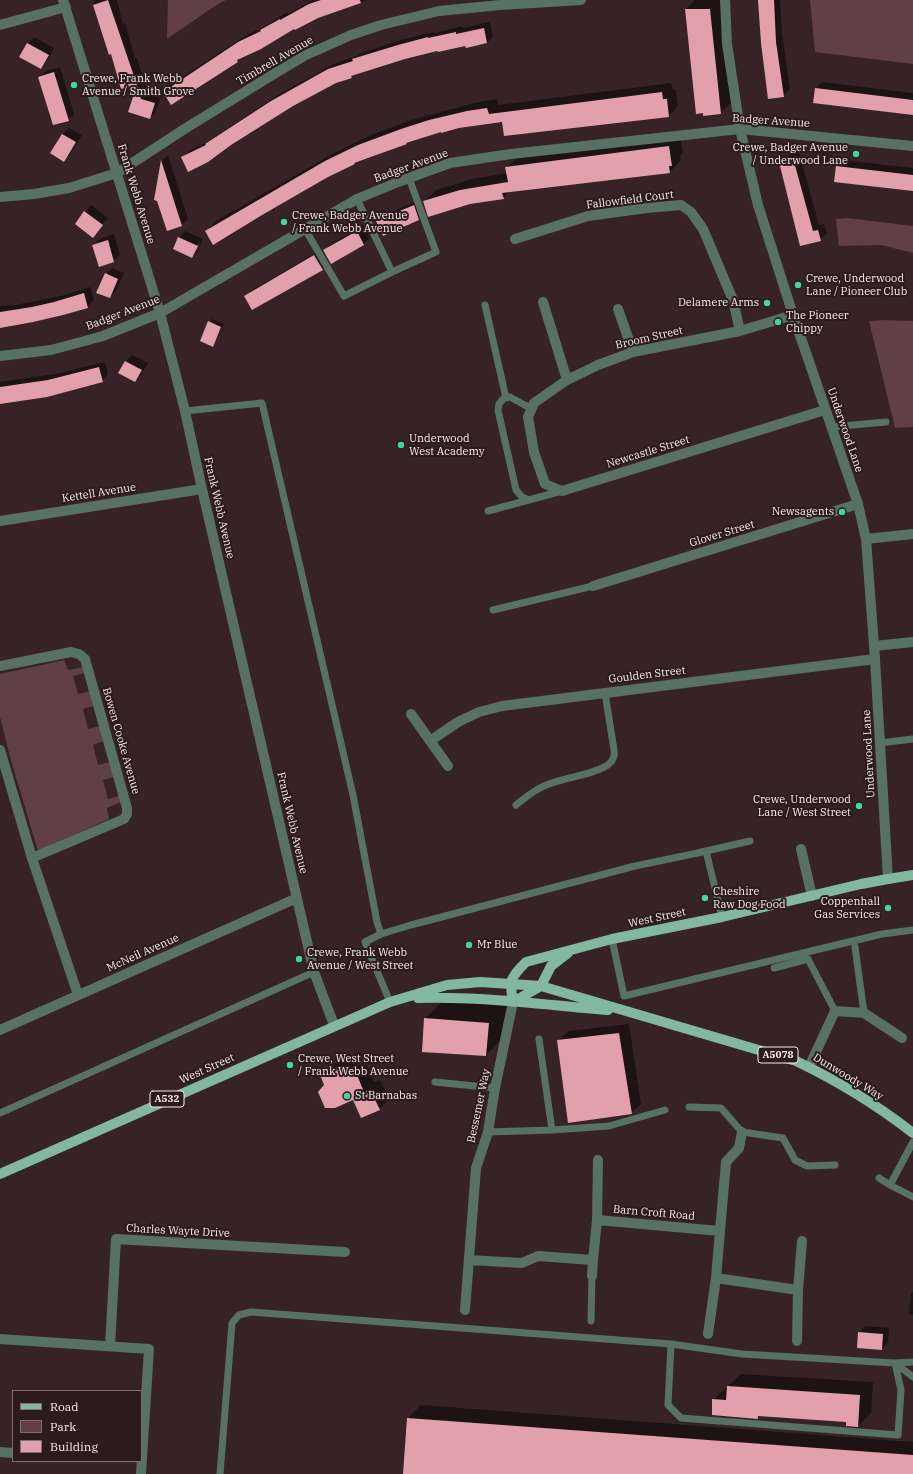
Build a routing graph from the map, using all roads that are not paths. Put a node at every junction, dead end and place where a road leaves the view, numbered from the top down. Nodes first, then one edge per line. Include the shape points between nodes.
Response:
1 (581, 0) edge
2 (725, 0) edge
3 (500, 2) edge
4 (65, 3) edge
5 (0, 25) edge
6 (740, 129) junction
7 (913, 146) edge
8 (117, 173) junction
9 (409, 178) junction
10 (0, 196) edge
11 (357, 200) junction
12 (305, 229) junction
13 (515, 239) dead end
14 (392, 272) junction
15 (543, 302) dead end
16 (485, 305) dead end
17 (618, 309) dead end
18 (160, 313) junction
19 (793, 315) junction
20 (740, 331) junction
21 (633, 352) junction
22 (0, 356) edge
23 (567, 380) junction
24 (506, 398) junction
25 (826, 410) junction
26 (185, 411) junction
27 (530, 413) junction
28 (886, 422) dead end
29 (831, 427) junction
30 (202, 489) junction
31 (562, 492) junction
32 (529, 500) junction
33 (858, 504) junction
34 (488, 511) dead end
35 (0, 521) edge
36 (913, 534) edge
37 (866, 539) junction
38 (593, 586) joint
39 (493, 610) dead end
40 (913, 642) edge
41 (874, 646) junction
42 (875, 659) junction
43 (0, 666) edge
44 (605, 692) junction
45 (411, 714) dead end
46 (913, 739) edge
47 (430, 741) junction
48 (880, 743) junction
49 (0, 750) edge
50 (2, 764) edge
51 (448, 766) dead end
52 (516, 805) dead end
53 (750, 841) dead end
54 (801, 849) dead end
55 (706, 851) junction
56 (32, 858) junction
57 (913, 875) edge
58 (888, 878) junction
59 (812, 896) junction
60 (297, 898) junction
61 (722, 917) junction
62 (913, 930) edge
63 (381, 934) junction
64 (612, 939) junction
65 (855, 947) dead end
66 (571, 950) junction
67 (774, 968) dead end
68 (314, 972) junction
69 (510, 984) junction
70 (541, 986) junction
71 (78, 995) junction
72 (403, 998) junction
73 (390, 1002) junction
74 (513, 1002) junction
75 (541, 1005) joint
76 (628, 1011) junction
77 (835, 1011) junction
78 (864, 1013) junction
79 (334, 1025) junction
80 (0, 1030) edge
81 (902, 1038) dead end
82 (539, 1039) dead end
83 (809, 1067) junction
84 (435, 1082) dead end
85 (495, 1088) junction
86 (689, 1107) dead end
87 (665, 1110) dead end
88 (0, 1113) edge
89 (552, 1130) junction
90 (488, 1132) junction
91 (742, 1132) junction
92 (913, 1133) edge
93 (913, 1142) edge
94 (598, 1160) dead end
95 (835, 1165) dead end
96 (0, 1174) edge
97 (879, 1178) dead end
98 (890, 1185) junction
99 (913, 1197) edge
100 (597, 1220) junction
101 (720, 1231) junction
102 (802, 1241) dead end
103 (345, 1252) dead end
104 (469, 1260) junction
105 (592, 1260) junction
106 (592, 1276) joint
107 (716, 1278) junction
108 (798, 1290) junction
109 (466, 1310) dead end
110 (591, 1321) dead end
111 (708, 1334) dead end
112 (0, 1339) edge
113 (797, 1341) dead end
114 (671, 1344) junction
115 (110, 1346) junction
116 (913, 1362) edge
117 (895, 1363) junction
118 (913, 1377) edge
119 (142, 1446) edge
120 (0, 1452) edge
121 (12, 1453) edge
122 (141, 1462) edge
123 (141, 1474) edge
124 (220, 1474) edge

1 - 3 street, Timbrell Avenue
2 - 6 street, Underwood Lane via 727,44
3 - 8 street, Timbrell Avenue via 439,11 381,25 306,55
4 - 5 street
4 - 8 street, Frank Webb Avenue
6 - 7 street, Badger Avenue
6 - 9 street, Badger Avenue via 511,154 450,164
6 - 19 street, Underwood Lane via 758,205
8 - 10 street, Timbrell Avenue via 69,188
8 - 18 street, Frank Webb Avenue
9 - 11 street, Badger Avenue
9 - 14 lane via 436,252
11 - 12 street, Badger Avenue
11 - 14 lane
12 - 14 lane via 344,296
12 - 18 street, Badger Avenue
13 - 20 street, Fallowfield Court via 588,216 681,205 692,212 703,229 733,300
15 - 23 street
16 - 24 lane
17 - 21 street
18 - 22 street, Badger Avenue via 103,336 51,350
18 - 26 street, Frank Webb Avenue
19 - 20 street, Broom Street
19 - 25 street, Underwood Lane
20 - 21 street, Broom Street
21 - 23 street, Broom Street
23 - 27 street, Broom Street via 534,403
24 - 27 lane via 510,397
24 - 32 lane via 499,404 498,410 516,490
25 - 29 street, Underwood Lane
25 - 31 street, Newcastle Street
26 - 30 street, Frank Webb Avenue
26 - 63 lane via 262,403 353,795
27 - 31 street via 534,452 546,484
28 - 29 lane
29 - 33 street, Underwood Lane
30 - 35 street, Kettell Avenue
30 - 60 street, Frank Webb Avenue
31 - 32 lane
32 - 34 lane
33 - 37 street, Underwood Lane
33 - 38 street, Glover Street
36 - 37 street
37 - 41 street, Underwood Lane
38 - 39 lane
40 - 41 street
41 - 42 street, Underwood Lane
42 - 44 street, Goulden Street
42 - 48 street, Underwood Lane
43 - 56 street, Bowen Cooke Avenue via 71,652 85,659 127,808 124,819
44 - 47 street, Goulden Street via 502,706 479,712 458,722
44 - 52 lane via 615,755 609,764 545,785
45 - 47 street
46 - 48 lane
47 - 51 street
48 - 58 street, Underwood Lane
49 - 50 street
50 - 56 street
53 - 55 lane
54 - 59 street
55 - 61 lane
55 - 63 lane via 636,866
56 - 71 street
57 - 58 main road, West Street
58 - 59 main road, West Street
59 - 61 main road, West Street
60 - 68 street, Frank Webb Avenue
60 - 71 street, McNeil Avenue
61 - 64 main road, West Street
62 - 64 lane via 882,934 624,996
63 - 73 lane via 365,942
64 - 66 main road, West Street
65 - 78 lane
66 - 69 main road, West Street via 526,962 516,971
66 - 70 main road, West Street via 551,966
67 - 77 lane via 808,959
68 - 79 street, Frank Webb Avenue
68 - 88 lane
69 - 70 main road, West Street / A532
69 - 72 main road, West Street / A532 via 480,982 447,985
69 - 74 main road
70 - 74 main road
70 - 76 main road, Dunwoody Way / A5078
71 - 80 street, McNeil Avenue
72 - 73 main road, West Street / A532
72 - 74 main road, West Street / A532 via 448,997
73 - 79 main road, West Street / A532
74 - 75 main road, West Street / A532
74 - 85 street, Bessemer Way
75 - 76 main road, Dunwoody Way / A5078
76 - 83 main road, Dunwoody Way / A5078
77 - 78 street
77 - 83 street
78 - 81 street
79 - 96 main road, West Street / A532
82 - 89 lane
83 - 92 main road, Dunwoody Way / A5078
84 - 85 lane
85 - 90 street, Bessemer Way
86 - 91 lane via 721,1108
87 - 89 lane via 609,1126
89 - 90 lane
90 - 104 street, Bessemer Way via 476,1168
91 - 95 lane via 783,1138 796,1160 808,1166
91 - 101 street via 739,1148 726,1162
93 - 98 lane
94 - 100 street
97 - 98 lane
98 - 99 lane
100 - 101 street, Barn Croft Road
100 - 105 street, Barn Croft Road
101 - 107 street
102 - 108 street
103 - 115 street, Charles Wayte Drive via 116,1239
104 - 105 street via 522,1263 538,1256
104 - 109 street, Bessemer Way
105 - 106 street, Barn Croft Road
106 - 110 lane
107 - 108 street
107 - 111 street
108 - 113 street
112 - 115 street
114 - 117 lane via 742,1354
114 - 117 lane via 668,1405 681,1418 898,1435 901,1390
114 - 124 lane via 251,1312 239,1314 232,1323
115 - 119 street via 149,1349
116 - 117 lane
117 - 118 lane
120 - 121 street
122 - 123 street

